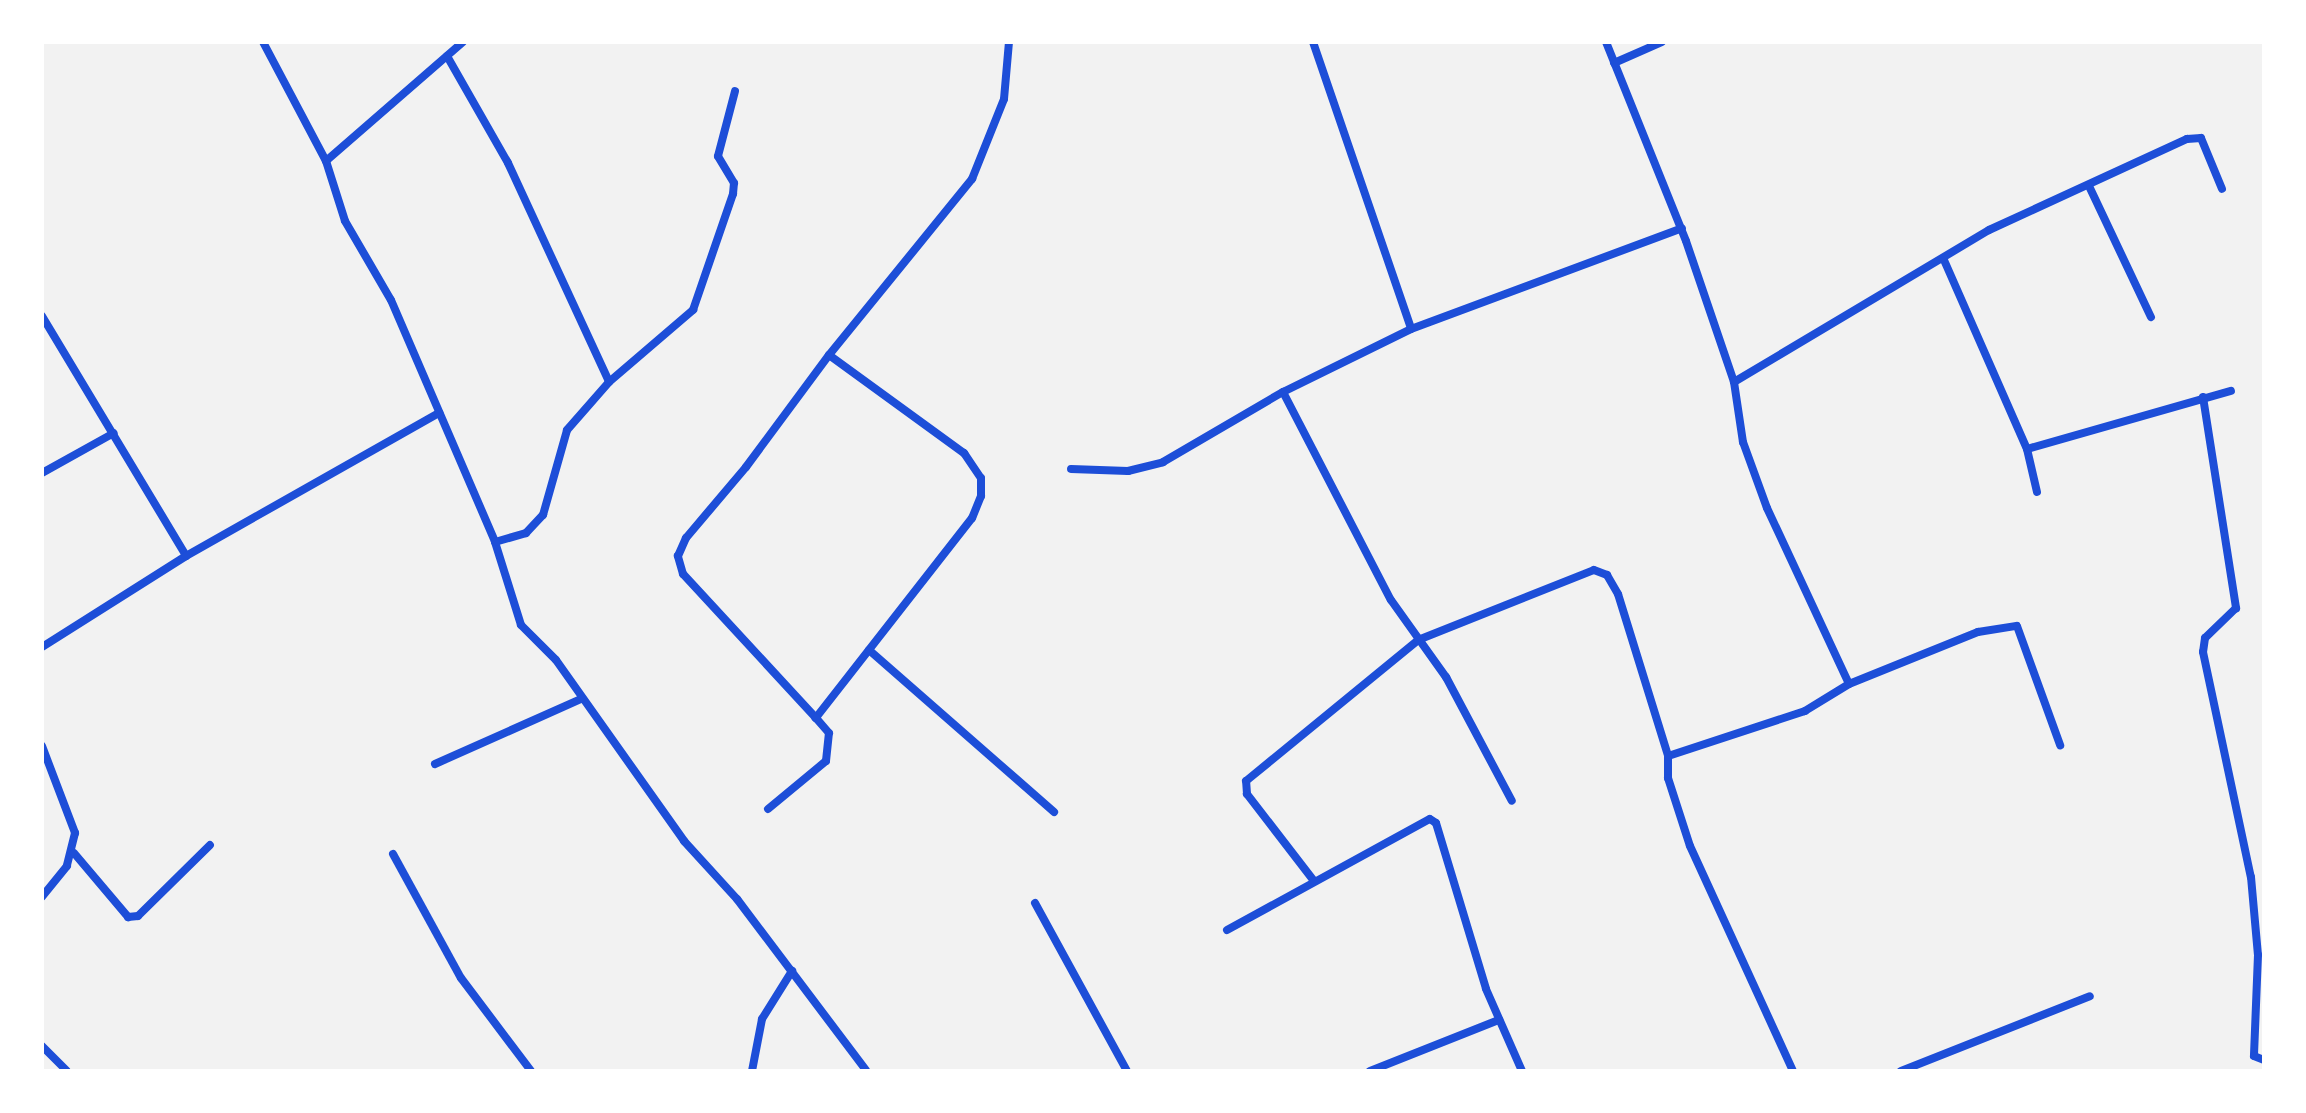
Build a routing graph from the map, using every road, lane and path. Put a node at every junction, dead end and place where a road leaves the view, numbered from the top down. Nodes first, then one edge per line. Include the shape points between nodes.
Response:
1 (263, 42) edge
2 (463, 42) edge
3 (1009, 42) edge
4 (1313, 42) edge
5 (1606, 42) edge
6 (1662, 42) edge
7 (447, 56) junction
8 (1614, 63) junction
9 (735, 91) dead end
10 (326, 161) junction
11 (2089, 186) junction
12 (2222, 189) dead end
13 (1682, 228) junction
14 (1944, 260) junction
15 (2151, 317) dead end
16 (43, 321) edge
17 (1411, 329) junction
18 (829, 355) junction
19 (609, 382) junction
20 (1734, 382) junction
21 (2231, 391) dead end
22 (1283, 392) junction
23 (2203, 397) junction
24 (439, 413) junction
25 (114, 433) junction
26 (2027, 449) junction
27 (1071, 469) dead end
28 (42, 473) edge
29 (2037, 492) dead end
30 (495, 542) junction
31 (186, 556) junction
32 (1418, 640) junction
33 (42, 647) edge
34 (869, 650) junction
35 (1849, 684) junction
36 (581, 699) junction
37 (816, 718) junction
38 (2060, 745) dead end
39 (42, 746) edge
40 (1668, 756) junction
41 (435, 764) dead end
42 (1512, 801) dead end
43 (768, 809) dead end
44 (1054, 812) dead end
45 (210, 845) dead end
46 (74, 853) junction
47 (393, 854) dead end
48 (1314, 881) junction
49 (42, 897) edge
50 (1035, 903) dead end
51 (1227, 930) dead end
52 (792, 971) junction
53 (2090, 996) dead end
54 (1499, 1020) junction
55 (42, 1046) edge
56 (2264, 1060) edge
57 (866, 1070) edge
58 (67, 1071) edge
59 (531, 1071) edge
60 (752, 1071) edge
61 (1127, 1071) edge
62 (1370, 1071) edge
63 (1522, 1071) edge
64 (1793, 1071) edge
65 (1901, 1071) edge

1 - 10 street
2 - 7 street
3 - 18 street via 1004,99 972,179
4 - 17 street
5 - 8 street
6 - 8 street
7 - 10 street
7 - 19 street via 508,163
8 - 13 street
9 - 19 street via 718,156 734,183 733,194 693,310
10 - 24 street via 345,221 391,300
11 - 12 street via 2195,136 2201,138
11 - 14 street via 1989,230
11 - 15 street
13 - 17 street
13 - 20 street
14 - 20 street
14 - 26 street
16 - 25 street
17 - 22 street
18 - 34 street via 964,453 981,478 972,518
18 - 37 street via 686,538 678,556 683,574
19 - 30 street via 567,430 543,515 526,533
20 - 35 street via 1743,442 1767,508
21 - 23 street
22 - 27 street via 1163,462 1128,471
22 - 32 street
23 - 26 street
23 - 56 street via 2236,608 2205,638 2203,652 2251,877 2258,955 2254,1056
24 - 30 street
24 - 31 street
25 - 28 street
25 - 31 street
26 - 29 street
30 - 36 street via 521,625 556,660
31 - 33 street
32 - 40 street via 1594,570 1607,575 1618,594
32 - 42 street via 1446,677
32 - 48 street via 1246,781 1247,794
34 - 37 street
34 - 44 street
35 - 38 street via 1978,632 2017,626
35 - 40 street via 1805,711
36 - 41 street
36 - 52 street via 684,841
37 - 43 street via 829,733 826,761
39 - 46 street via 71,814
40 - 64 street via 1668,778 1690,846
45 - 46 street via 138,916 128,917
46 - 49 street
47 - 59 street via 461,978
48 - 51 street
48 - 54 street via 1420,820 1436,823
50 - 61 street
52 - 57 street
52 - 60 street via 762,1019
53 - 65 street
54 - 62 street
54 - 63 street
55 - 58 street

